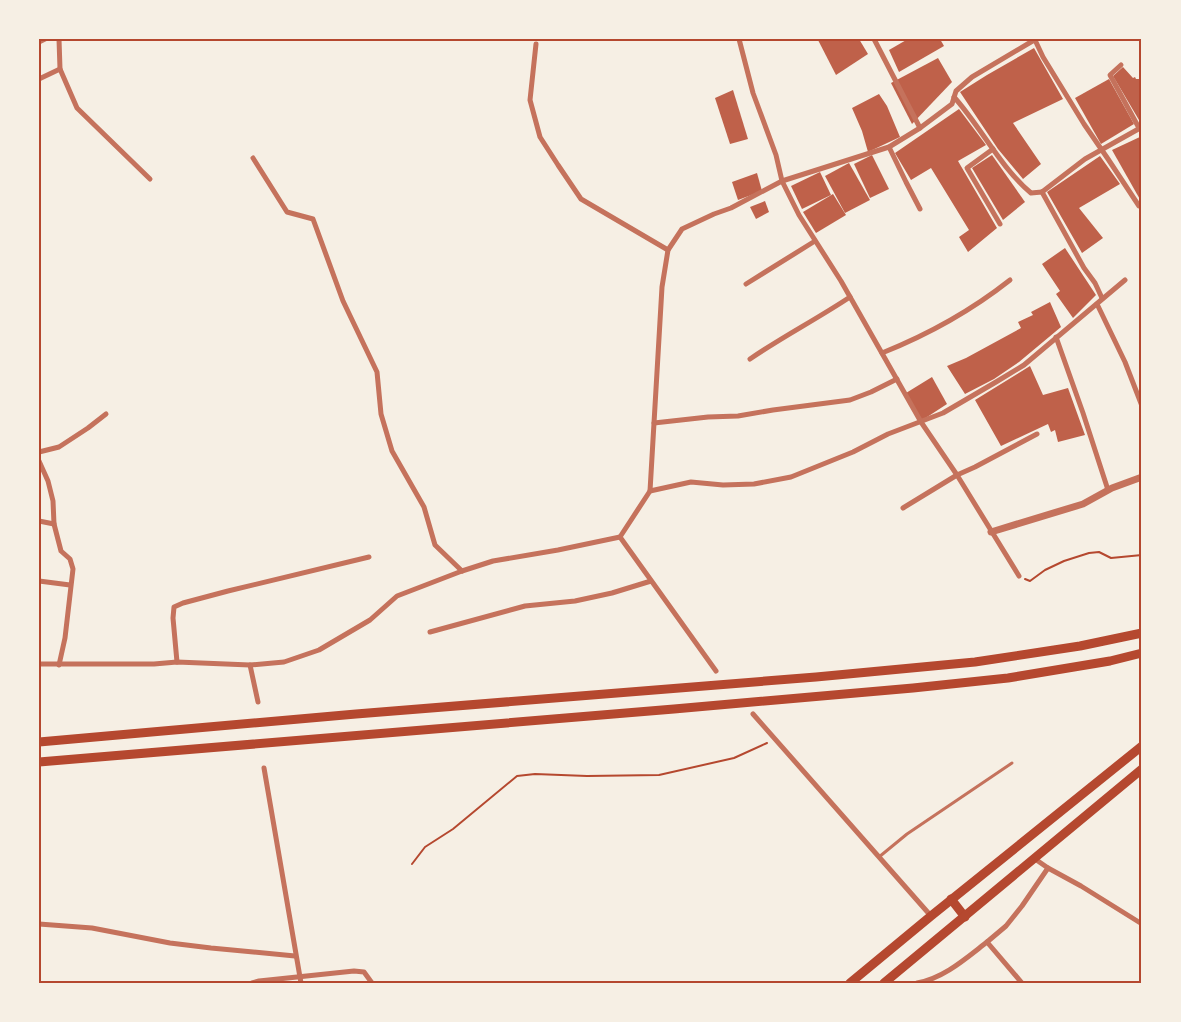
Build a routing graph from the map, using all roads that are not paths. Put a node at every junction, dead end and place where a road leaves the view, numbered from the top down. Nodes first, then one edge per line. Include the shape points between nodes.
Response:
1 (45, 39) edge
2 (59, 39) edge
3 (739, 39) edge
4 (874, 39) edge
5 (1035, 39) edge
6 (39, 42) edge
7 (536, 44) dead end
8 (1120, 65) dead end
9 (60, 69) junction
10 (39, 79) edge
11 (954, 97) junction
12 (1141, 127) edge
13 (920, 128) junction
14 (889, 147) junction
15 (993, 149) junction
16 (1101, 151) junction
17 (253, 158) dead end
18 (150, 179) dead end
19 (782, 182) junction
20 (1042, 192) junction
21 (1142, 205) edge
22 (920, 209) dead end
23 (1000, 224) dead end
24 (815, 241) junction
25 (668, 250) junction
26 (1010, 280) dead end
27 (1125, 280) dead end
28 (746, 284) dead end
29 (850, 297) junction
30 (1102, 298) junction
31 (1096, 303) junction
32 (1056, 337) junction
33 (882, 353) junction
34 (750, 359) dead end
35 (897, 379) junction
36 (1142, 406) edge
37 (106, 414) dead end
38 (921, 422) junction
39 (654, 423) junction
40 (1037, 434) dead end
41 (39, 452) edge
42 (39, 461) edge
43 (957, 474) junction
44 (1142, 477) edge
45 (1108, 490) junction
46 (650, 491) junction
47 (903, 508) dead end
48 (39, 521) edge
49 (54, 524) junction
50 (991, 532) junction
51 (620, 537) junction
52 (369, 557) dead end
53 (462, 571) junction
54 (1019, 576) road end
55 (39, 581) edge
56 (651, 581) junction
57 (70, 585) junction
58 (429, 632) dead end
59 (1142, 633) edge
60 (1142, 652) edge
61 (177, 662) junction
62 (39, 664) edge
63 (59, 664) junction
64 (250, 665) junction
65 (716, 671) dead end
66 (258, 702) dead end
67 (753, 714) dead end
68 (39, 742) edge
69 (1142, 746) edge
70 (39, 762) edge
71 (1012, 763) dead end
72 (264, 768) dead end
73 (1142, 769) edge
74 (879, 857) junction
75 (1035, 859) junction
76 (1048, 868) junction
77 (951, 899) junction
78 (931, 916) junction
79 (965, 917) junction
80 (39, 924) edge
81 (1142, 924) edge
82 (987, 942) junction
83 (296, 956) junction
84 (300, 980) edge
85 (252, 983) edge
86 (372, 983) edge
87 (850, 983) edge
88 (884, 983) edge
89 (917, 983) edge
90 (1022, 983) edge

1 - 6 street
2 - 9 street
3 - 19 street
4 - 13 street
5 - 11 street via 972,77
5 - 16 street
7 - 25 street via 530,100 540,137 581,199
8 - 12 street via 1110,75
9 - 10 street
9 - 18 street via 77,108
11 - 13 street via 952,104
11 - 15 street
12 - 16 street
13 - 14 street
14 - 19 street
14 - 22 street
15 - 20 street via 1031,193
15 - 23 street via 968,168
16 - 20 street
16 - 21 street
17 - 53 street via 287,212 313,219 344,301 377,372 381,414 392,451 424,507 435,545
19 - 24 street
19 - 25 street via 682,229
20 - 30 street
24 - 28 street
24 - 29 street
25 - 39 street via 662,286
26 - 33 street via 935,328
27 - 30 street
29 - 33 street
29 - 34 street
30 - 31 street
31 - 32 street
31 - 36 street
32 - 38 street via 996,382
32 - 45 street
33 - 35 street
35 - 38 street
35 - 39 street via 850,400
37 - 41 street via 59,447
38 - 43 street
38 - 46 street via 791,477 754,484 691,483
39 - 46 street
40 - 43 street
42 - 49 street via 53,501
43 - 47 street
43 - 50 street
44 - 45 street
45 - 50 street via 1083,504
46 - 51 street
48 - 49 street
49 - 57 street via 61,552 73,568
50 - 54 street
51 - 53 street via 493,561
51 - 56 street
52 - 61 street via 174,607
53 - 64 street via 398,596 370,620 319,650 284,662
55 - 57 street
56 - 58 street via 575,601 525,606
56 - 65 street
57 - 63 street
59 - 68 highway via 964,663
60 - 70 highway via 1008,678 913,688
61 - 63 street
61 - 64 street
62 - 63 street
64 - 66 street
67 - 74 street
69 - 77 highway
71 - 74 lane
72 - 83 street
73 - 75 highway
74 - 78 street
75 - 76 street
75 - 79 highway
76 - 81 street
76 - 82 street via 1006,926
77 - 78 highway
77 - 79 highway
78 - 87 highway
79 - 88 highway
80 - 83 street
82 - 89 street via 938,977
82 - 90 street
83 - 84 street
84 - 85 street
84 - 86 street via 360,971

